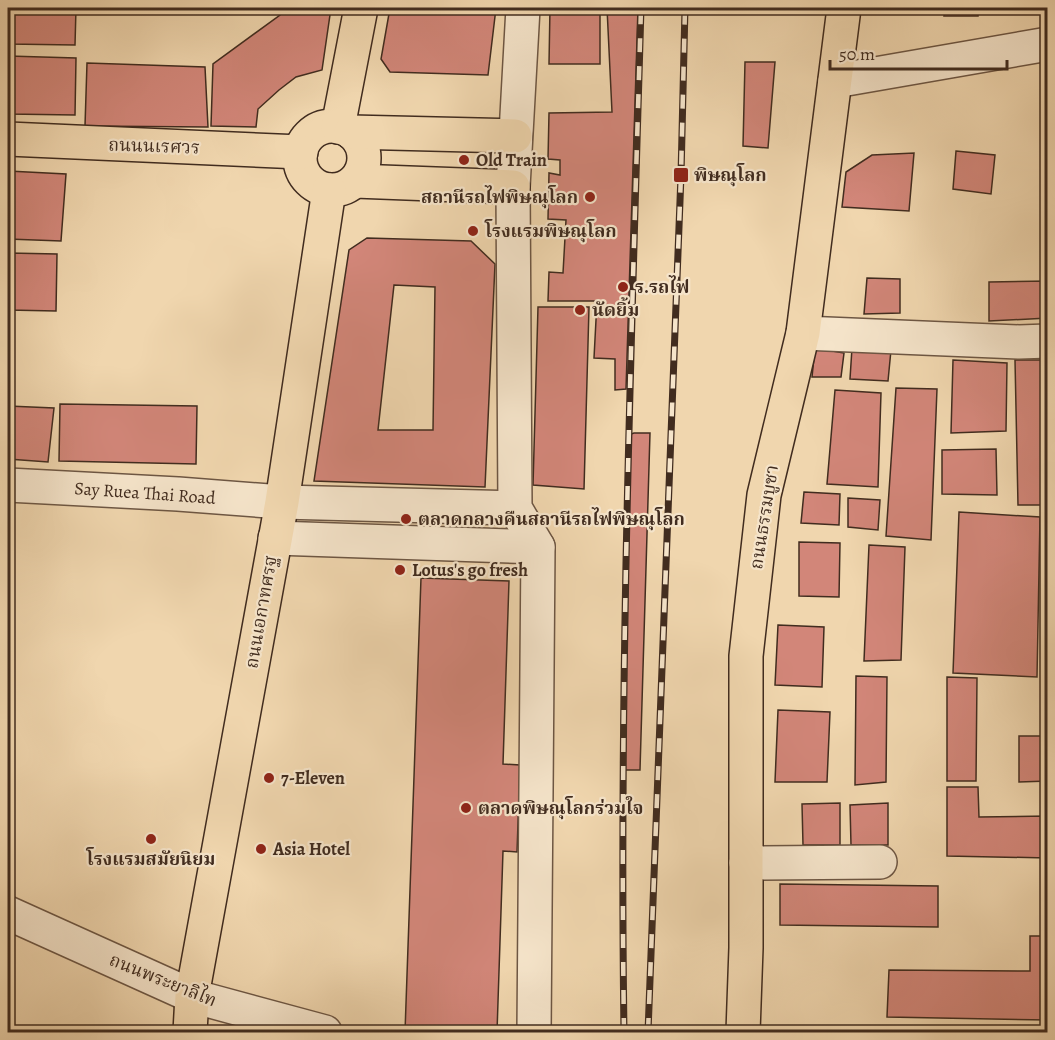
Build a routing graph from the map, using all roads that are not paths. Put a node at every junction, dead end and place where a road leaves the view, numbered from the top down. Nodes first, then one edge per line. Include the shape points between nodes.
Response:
1 (361, 8) edge
2 (523, 8) edge
3 (844, 8) edge
4 (1047, 44) edge
5 (835, 81) junction
6 (345, 129) junction
7 (515, 136) junction
8 (8, 139) edge
9 (301, 152) junction
10 (342, 185) junction
11 (513, 187) junction
12 (803, 333) junction
13 (1047, 341) edge
14 (8, 485) edge
15 (282, 502) junction
16 (515, 508) junction
17 (275, 538) junction
18 (538, 547) junction
19 (880, 862) dead end
20 (746, 863) junction
21 (8, 913) edge
22 (192, 996) junction
23 (190, 1032) edge
24 (325, 1032) edge
25 (534, 1032) edge
26 (743, 1032) edge

1 - 6 main road
2 - 7 street
3 - 5 main road, ถนนธรรมบูชา
4 - 5 street
5 - 12 main road, ถนนธรรมบูชา
6 - 7 main road
6 - 9 main road via 319,129 304,142
6 - 10 main road via 359,140 364,161 362,172
7 - 11 street
8 - 9 main road, ถนนนเรศวร
9 - 10 main road via 300,162 310,181 319,188
10 - 11 main road
10 - 15 main road, ถนนเอกาทศรฐ
11 - 16 street
12 - 13 street
12 - 20 main road, ถนนธรรมบูชา via 764,495 746,656
14 - 15 street, Say Ruea Thai Road
15 - 16 street, Say Ruea Thai Road
15 - 17 main road, ถนนเอกาทศรฐ
16 - 18 street
17 - 18 street
17 - 22 main road, ถนนเอกาทศรฐ
18 - 25 street
19 - 20 street
20 - 26 main road, ถนนธรรมบูชา
21 - 22 street, ถนนพระยาลิไท
22 - 23 main road, ถนนเอกาทศรฐ
22 - 24 street, ถนนพระยาลิไท

